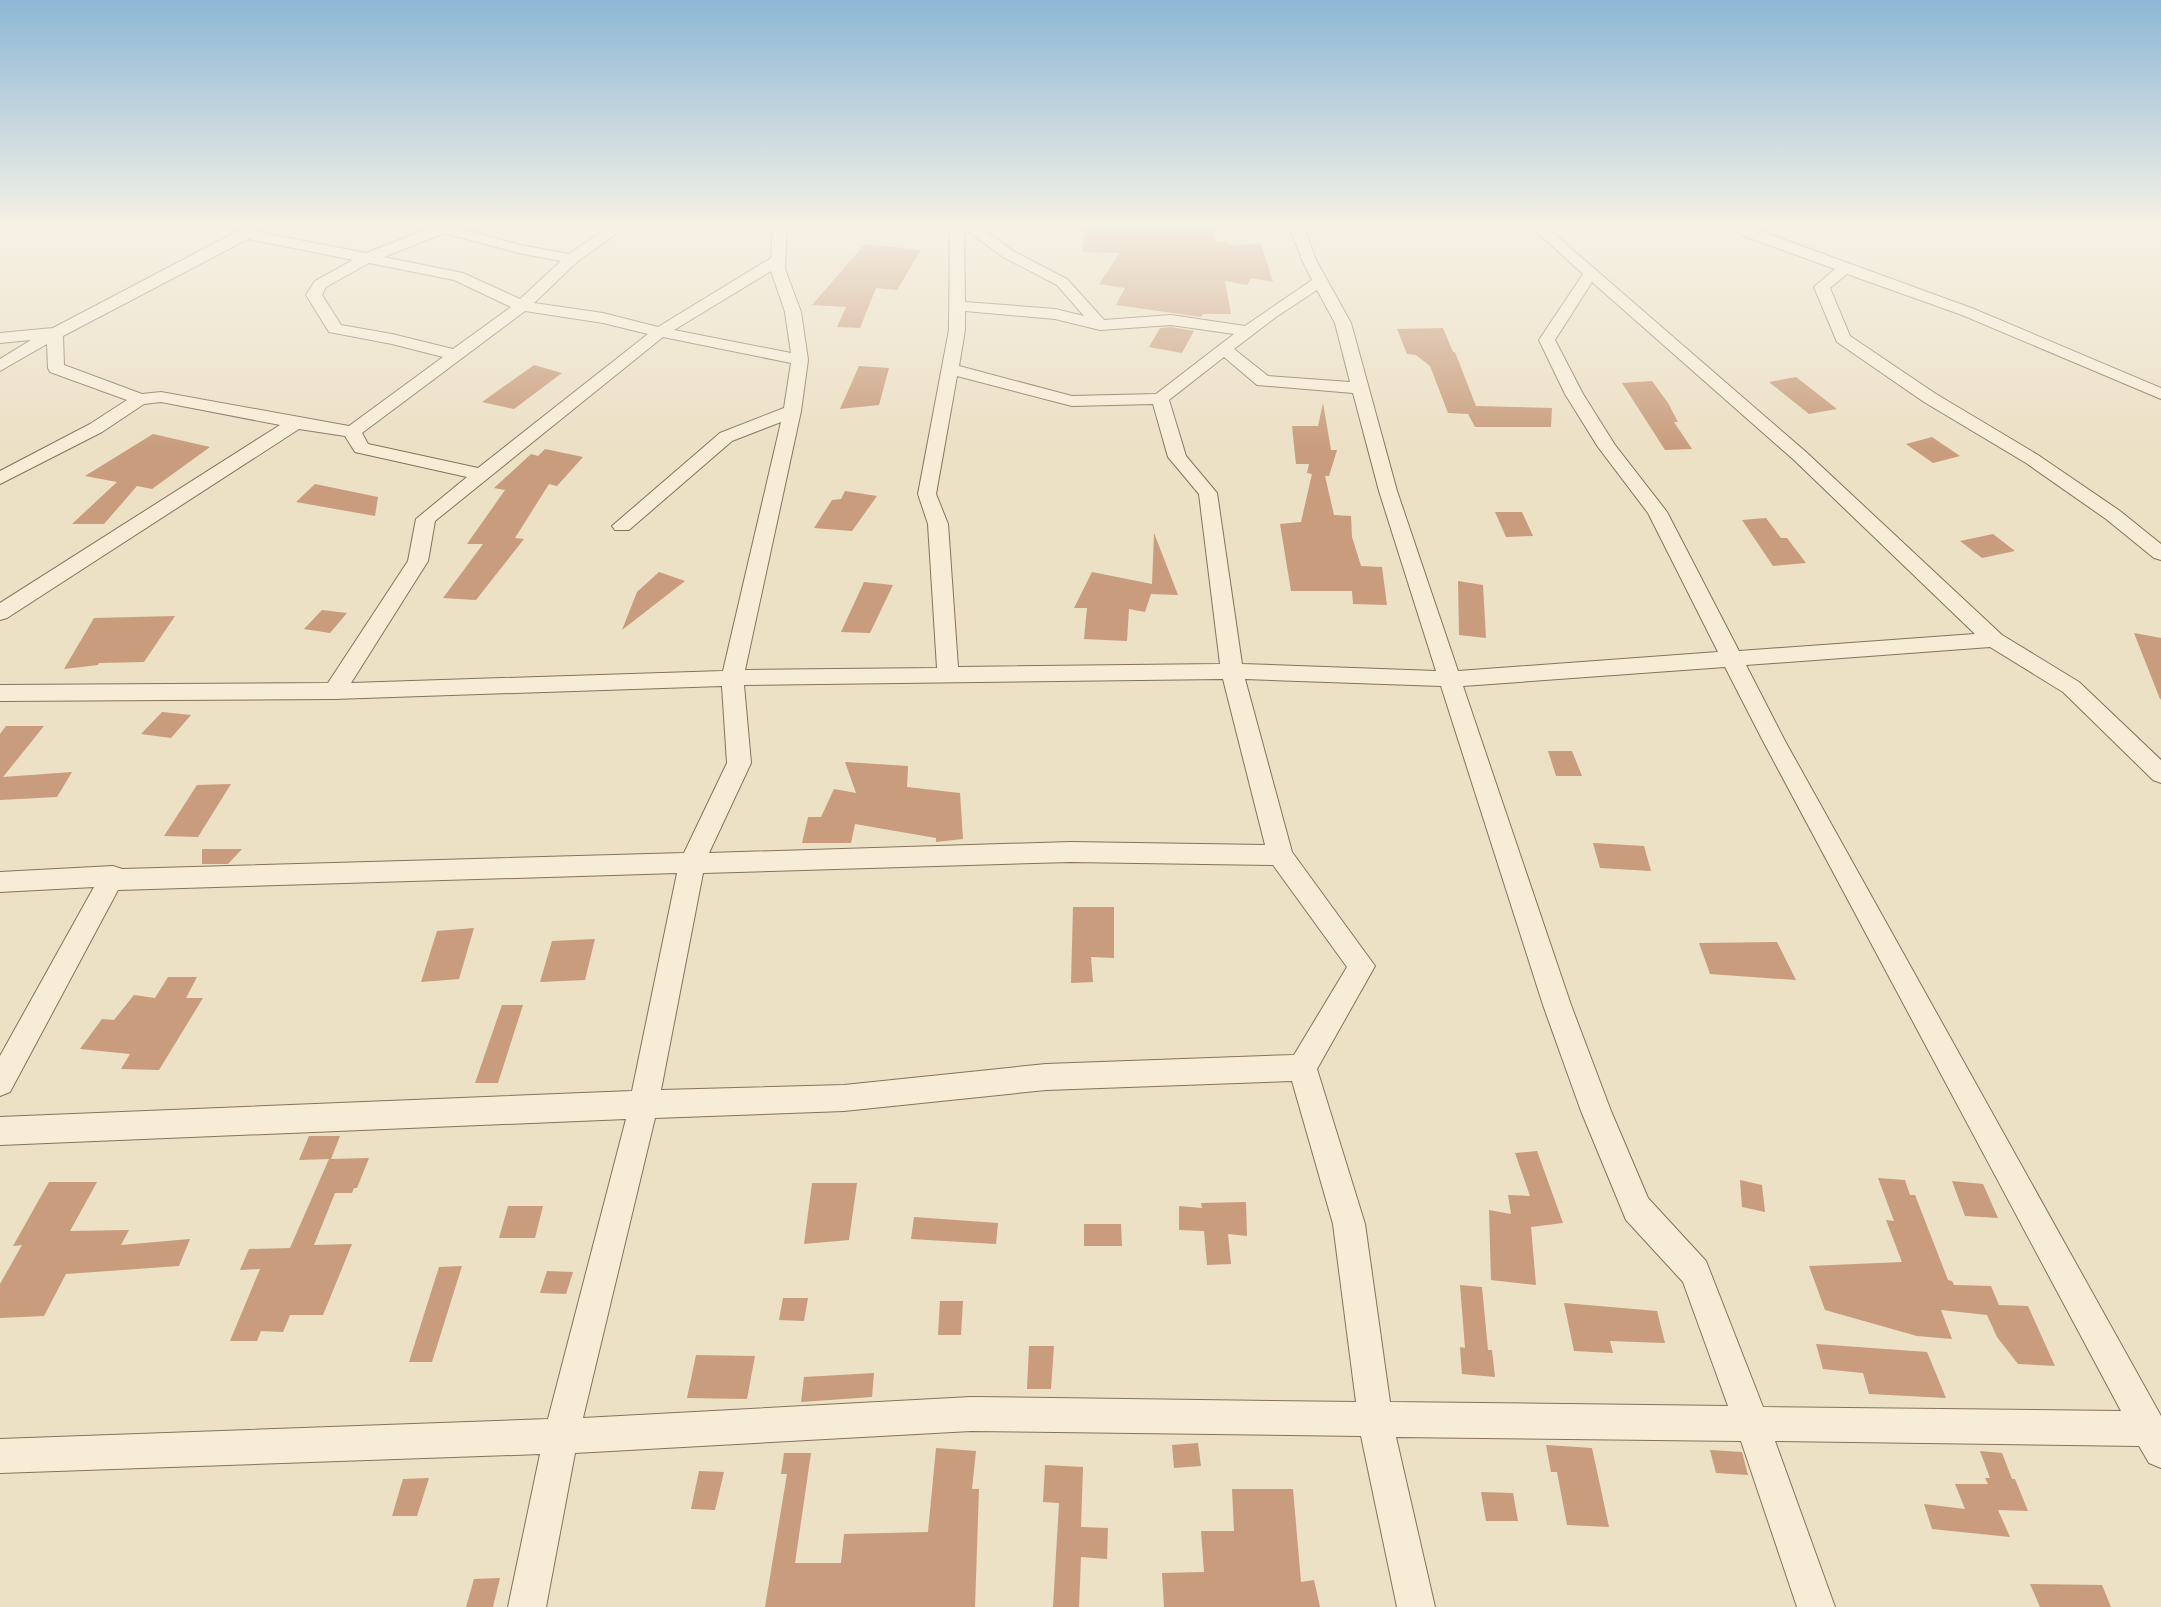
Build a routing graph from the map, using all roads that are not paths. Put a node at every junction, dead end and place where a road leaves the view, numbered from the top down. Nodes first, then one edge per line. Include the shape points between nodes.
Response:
1 (118, 300) edge
2 (317, 300) edge
3 (509, 300) edge
4 (528, 300) edge
5 (712, 300) edge
6 (789, 300) edge
7 (956, 300) edge
8 (1078, 300) edge
9 (1292, 300) edge
10 (1330, 300) edge
11 (1573, 300) edge
12 (1622, 300) edge
13 (1827, 300) edge
14 (1934, 300) edge
15 (522, 306) junction
16 (956, 306) junction
17 (1100, 325) junction
18 (1247, 331) junction
19 (660, 332) junction
20 (55, 333) junction
21 (0, 338) edge
22 (1224, 349) junction
23 (456, 355) junction
24 (800, 360) junction
25 (0, 366) edge
26 (951, 369) junction
27 (1360, 388) junction
28 (2161, 394) edge
29 (140, 399) junction
30 (1160, 399) junction
31 (792, 411) junction
32 (296, 423) junction
33 (352, 432) junction
34 (483, 475) junction
35 (0, 478) edge
36 (622, 526) dead end
37 (2161, 554) edge
38 (0, 613) edge
39 (1994, 640) junction
40 (1733, 660) junction
41 (1232, 671) junction
42 (948, 675) junction
43 (732, 678) junction
44 (1450, 679) junction
45 (334, 691) junction
46 (0, 693) edge
47 (2161, 774) edge
48 (1280, 855) junction
49 (692, 863) junction
50 (111, 880) junction
51 (0, 882) edge
52 (1302, 1068) junction
53 (0, 1083) edge
54 (644, 1104) junction
55 (0, 1131) edge
56 (1375, 1419) junction
57 (1752, 1424) junction
58 (561, 1436) junction
59 (2156, 1440) edge
60 (0, 1455) edge
61 (527, 1607) edge
62 (1416, 1607) edge
63 (1816, 1607) edge

1 - 20 street
2 - 23 street via 335,329
3 - 15 street
4 - 15 street
5 - 19 street
6 - 24 street
7 - 16 street
8 - 17 street
9 - 18 street
10 - 27 street via 1343,323
11 - 40 street via 1547,340 1607,447 1658,512
12 - 39 street via 1800,456
13 - 37 street via 1843,339 1930,398 2032,459
14 - 28 street
15 - 19 street via 603,318
15 - 23 street
16 - 17 street via 1055,314
16 - 26 street
17 - 18 street via 1171,320
18 - 22 street
19 - 24 street
19 - 34 street
20 - 21 street
20 - 25 street
20 - 29 street via 56,368
22 - 27 street via 1263,381
22 - 30 street
23 - 33 street
24 - 31 street
26 - 30 street via 1072,401
26 - 42 street via 927,494 938,524
27 - 44 street via 1388,491
29 - 32 street via 161,397
29 - 35 street via 96,428
30 - 41 street via 1177,457 1208,493
31 - 36 street via 726,437
31 - 43 street
32 - 33 street
32 - 38 street
33 - 34 street via 361,448
34 - 45 street via 426,519 418,561
39 - 40 street
39 - 47 street via 2071,687
40 - 44 street
40 - 59 street
41 - 42 street
41 - 44 street
41 - 48 street
42 - 43 street
43 - 45 street
43 - 49 street via 740,763
44 - 57 street via 1557,1005 1596,1111 1637,1209 1695,1272
45 - 46 street
48 - 49 street via 1070,852
48 - 52 street via 1362,966
49 - 50 street
49 - 54 street
50 - 51 street via 113,876
50 - 53 street
52 - 54 street via 1046,1077 844,1098
52 - 56 street via 1349,1224
54 - 55 street
54 - 58 street
56 - 57 street
56 - 58 street via 971,1414
56 - 62 street
57 - 59 street
57 - 63 street
58 - 60 street
58 - 61 street

